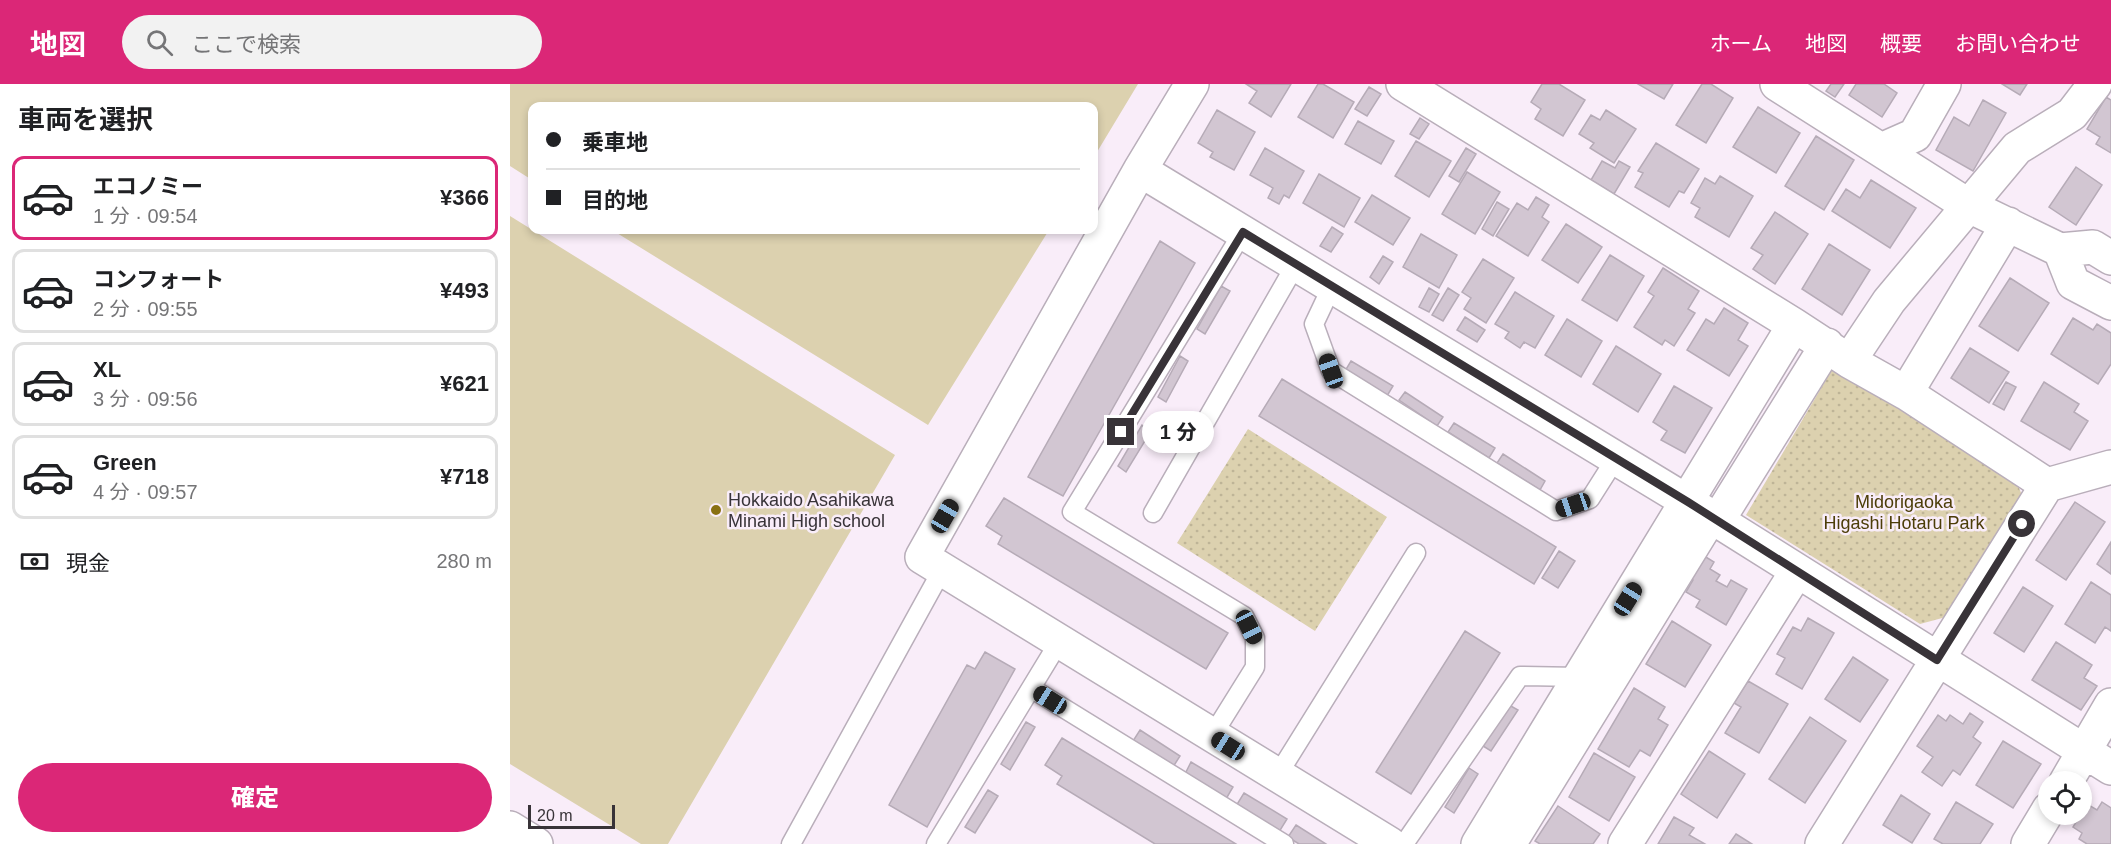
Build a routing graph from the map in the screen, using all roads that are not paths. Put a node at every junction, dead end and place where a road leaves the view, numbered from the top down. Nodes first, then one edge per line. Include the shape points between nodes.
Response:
1 (1192, 84) edge
2 (1403, 84) edge
3 (1777, 84) edge
4 (1944, 84) edge
5 (2095, 84) edge
6 (1881, 150) junction
7 (1140, 170) junction
8 (1969, 206) junction
9 (2008, 224) junction
10 (1243, 232) junction
11 (2060, 250) junction
12 (2111, 258) edge
13 (1296, 264) junction
14 (1332, 286) junction
15 (2111, 303) edge
16 (1794, 324) junction
17 (1838, 353) junction
18 (1906, 393) junction
19 (1616, 458) junction
20 (2111, 467) edge
21 (2046, 485) junction
22 (1153, 513) dead end
23 (1705, 513) junction
24 (1416, 553) dead end
25 (942, 570) junction
26 (1797, 571) junction
27 (1059, 642) junction
28 (1937, 660) junction
29 (1581, 677) junction
30 (1031, 688) junction
31 (2111, 705) edge
32 (1212, 736) junction
33 (2084, 751) junction
34 (2111, 768) edge
35 (2072, 771) edge
36 (1277, 776) junction
37 (2039, 825) edge
38 (510, 828) edge
39 (536, 844) edge
40 (791, 844) edge
41 (936, 844) edge
42 (1284, 844) edge
43 (1389, 844) edge
44 (1404, 844) edge
45 (1478, 844) edge
46 (1509, 844) edge
47 (1625, 844) edge
48 (1822, 844) edge
49 (2028, 844) edge

1 - 7 street
2 - 16 street
3 - 6 street
4 - 6 street via 1915,135
5 - 8 street via 2072,114 2017,148
6 - 8 street
7 - 10 street
7 - 25 street via 922,557
8 - 9 street
8 - 17 street via 1889,301
9 - 11 street
9 - 18 street
10 - 13 street
10 - 32 lane via 1072,512 1244,616 1255,638 1255,667
11 - 12 street via 2094,247
11 - 15 street via 2073,284
13 - 14 street
13 - 22 lane
14 - 19 street
14 - 19 lane via 1314,324 1331,371 1556,511 1590,500
16 - 17 street
16 - 23 street
17 - 18 street
17 - 23 street
18 - 21 street
19 - 23 street
20 - 21 street
21 - 28 street
23 - 26 street
23 - 29 street
23 - 46 street
24 - 36 lane
25 - 27 street
25 - 40 lane
26 - 28 street
26 - 47 street
27 - 30 lane
27 - 32 street
28 - 33 street
28 - 48 street
29 - 44 lane via 1520,676
29 - 45 street
30 - 41 lane
30 - 42 lane
31 - 33 street
32 - 36 street
33 - 34 street
33 - 35 street
36 - 43 street
37 - 49 street
38 - 39 street

